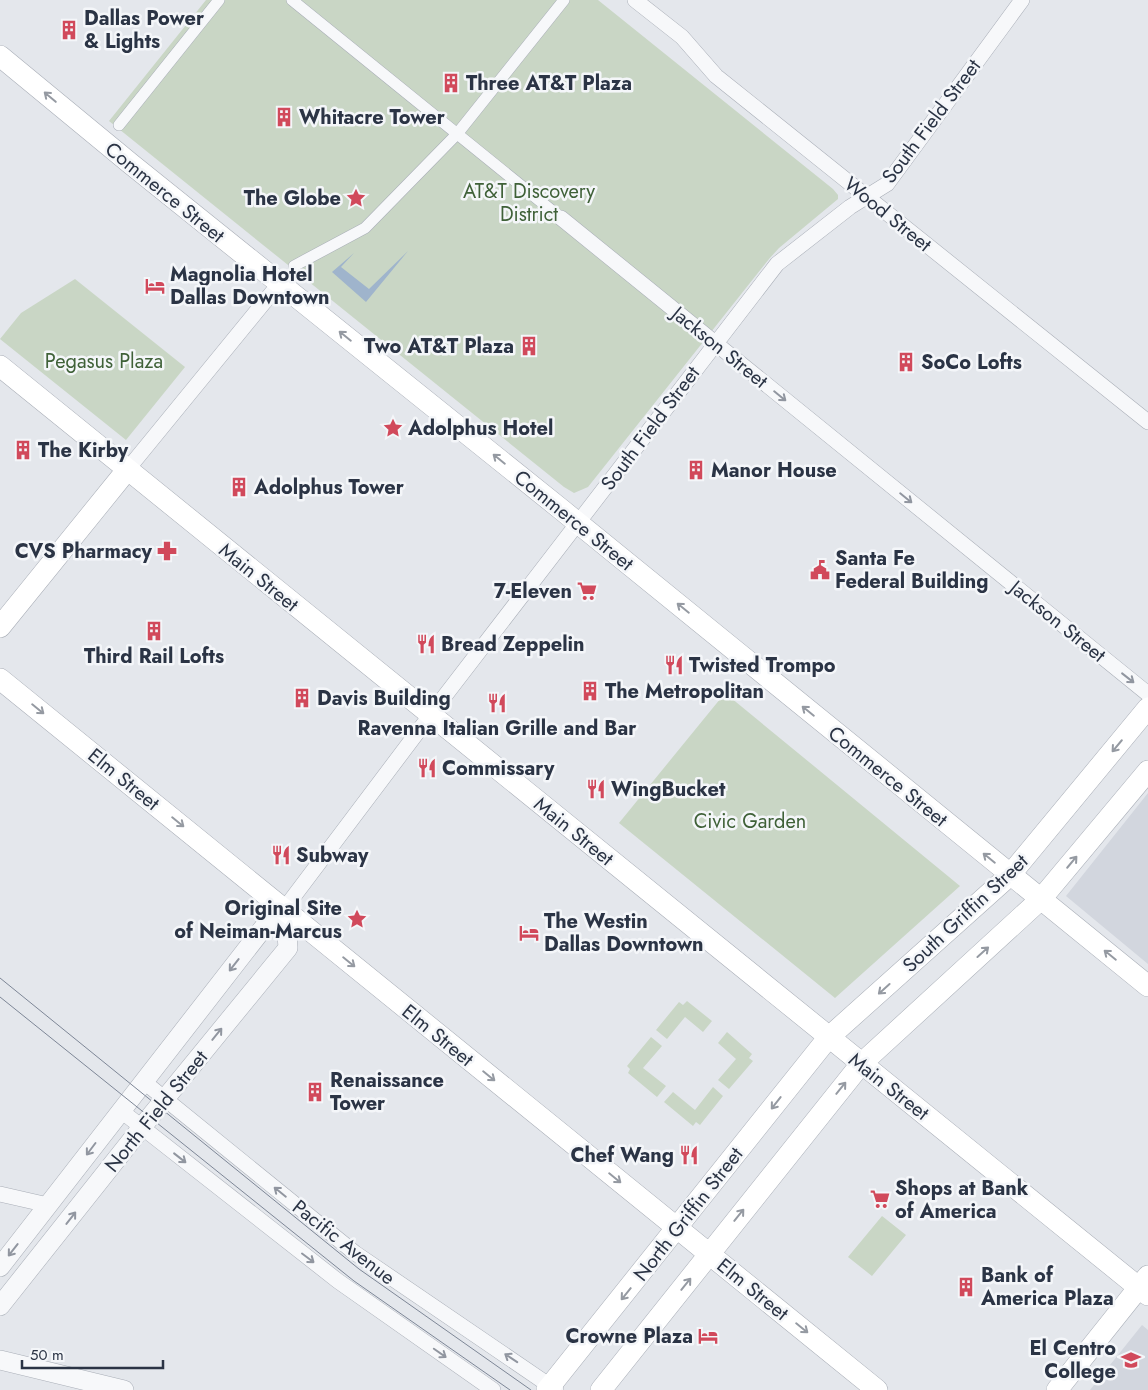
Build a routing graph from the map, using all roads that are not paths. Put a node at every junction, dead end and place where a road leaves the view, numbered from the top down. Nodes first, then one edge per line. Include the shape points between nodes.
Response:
1 (219, 0) edge
2 (292, 0) edge
3 (564, 0) edge
4 (635, 0) edge
5 (1022, 0) edge
6 (0, 56) edge
7 (120, 126) dead end
8 (457, 134) junction
9 (867, 196) junction
10 (561, 218) joint
11 (294, 266) dead end
12 (280, 284) junction
13 (714, 344) junction
14 (0, 366) edge
15 (1148, 422) edge
16 (127, 470) junction
17 (578, 523) junction
18 (0, 627) edge
19 (0, 678) edge
20 (1148, 694) edge
21 (1148, 708) edge
22 (431, 716) junction
23 (1148, 771) edge
24 (1010, 875) junction
25 (1041, 899) junction
26 (285, 908) junction
27 (1148, 986) edge
28 (828, 1038) junction
29 (861, 1064) junction
30 (143, 1081) junction
31 (164, 1099) junction
32 (120, 1110) junction
33 (142, 1127) junction
34 (0, 1194) edge
35 (48, 1205) junction
36 (678, 1228) junction
37 (709, 1253) junction
38 (0, 1267) edge
39 (1145, 1286) edge
40 (0, 1306) edge
41 (0, 1360) edge
42 (552, 1389) edge
43 (124, 1390) edge
44 (493, 1390) edge
45 (601, 1390) edge
46 (877, 1390) edge
47 (1057, 1390) edge

1 - 7 street
2 - 8 street, Jackson Street
3 - 8 street
4 - 9 street, Wood Street via 682,37 716,76
5 - 9 street, South Field Street via 887,184
12 -> 6 main road, Commerce Street
8 - 10 street, Jackson Street
8 - 11 street via 365,228
9 - 13 street, South Field Street via 777,264
9 - 15 street, Wood Street
10 - 13 street, Jackson Street
12 - 16 street
17 -> 12 main road, Commerce Street
13 - 17 street, South Field Street
13 -> 20 street, Jackson Street
14 - 16 main road, Main Street
16 - 18 main road
16 - 22 main road, Main Street
17 - 22 street, South Field Street
24 -> 17 main road, Commerce Street
19 -> 26 main road, Elm Street
21 -> 24 main road, South Griffin Street
22 - 26 street, North Field Street
22 - 28 main road, Main Street
25 -> 23 main road, South Griffin Street
24 - 25 main road, Commerce Street
24 -> 28 main road, South Griffin Street
27 -> 25 main road, Commerce Street
29 -> 25 main road, South Griffin Street
26 -> 30 street, North Field Street via 264,927
31 -> 26 street, North Field Street via 288,948
26 -> 36 main road, Elm Street
28 - 29 main road, Main Street
28 -> 36 main road, North Griffin Street
37 -> 29 main road, North Griffin Street
29 - 39 main road, Main Street
30 - 31 street, Pacific Avenue
30 - 32 street, North Field Street
31 - 33 street, North Field Street
42 -> 31 street, Pacific Avenue via 355,1253
32 - 33 street, Pacific Avenue
32 -> 35 street, North Field Street
40 -> 33 street, North Field Street
33 -> 44 street, Pacific Avenue via 374,1308
34 - 35 street
35 -> 38 street, North Field Street
36 - 37 main road, Elm Street
36 -> 42 main road, North Griffin Street
45 -> 37 main road, North Griffin Street
37 -> 46 main road, Elm Street
39 - 47 main road
41 - 43 street

